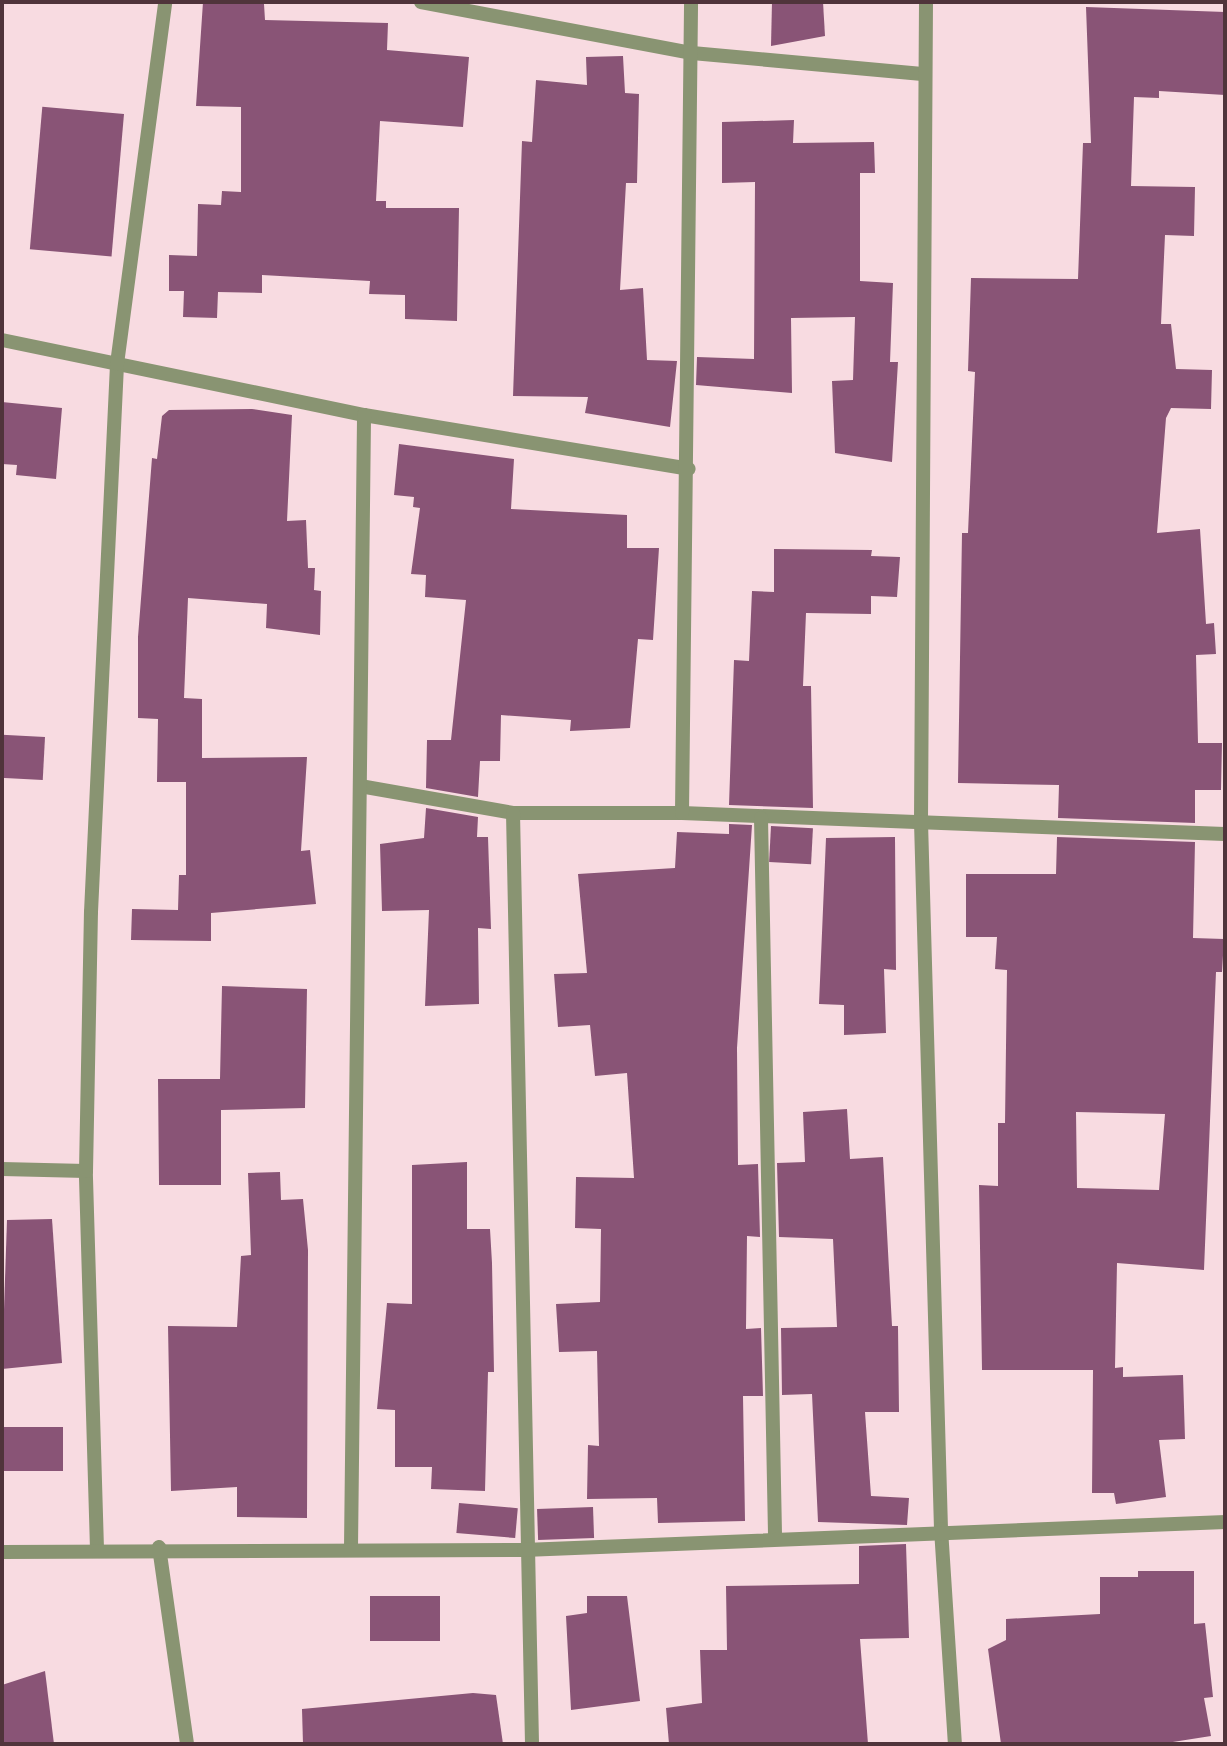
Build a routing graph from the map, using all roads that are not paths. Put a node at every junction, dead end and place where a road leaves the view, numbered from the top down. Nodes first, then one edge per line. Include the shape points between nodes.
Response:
1 (165, 2) edge
2 (421, 2) edge
3 (691, 2) edge
4 (926, 2) edge
5 (692, 53) junction
6 (925, 74) junction
7 (2, 340) edge
8 (117, 364) junction
9 (364, 415) junction
10 (688, 468) junction
11 (360, 786) junction
12 (513, 813) junction
13 (682, 813) junction
14 (761, 818) junction
15 (921, 822) junction
16 (1225, 834) edge
17 (2, 1169) edge
18 (86, 1171) junction
19 (1225, 1522) edge
20 (941, 1529) junction
21 (775, 1535) junction
22 (159, 1547) junction
23 (351, 1547) junction
24 (97, 1549) junction
25 (524, 1550) junction
26 (2, 1552) edge
27 (187, 1744) edge
28 (532, 1744) edge
29 (955, 1744) edge

1 - 8 street
2 - 5 street
3 - 5 street
4 - 6 street
5 - 6 street
5 - 10 street
6 - 15 street
7 - 8 street
8 - 9 street
8 - 18 street
9 - 10 street
9 - 11 street
10 - 13 street
11 - 12 street
11 - 23 street
12 - 13 street
12 - 25 street
13 - 14 street
14 - 15 street
14 - 21 street
15 - 16 street
15 - 20 street
17 - 18 street
18 - 24 street
19 - 20 street
20 - 21 street
20 - 29 street
21 - 25 street
22 - 23 street
22 - 24 street
22 - 27 street
23 - 25 street
24 - 26 street
25 - 28 street

